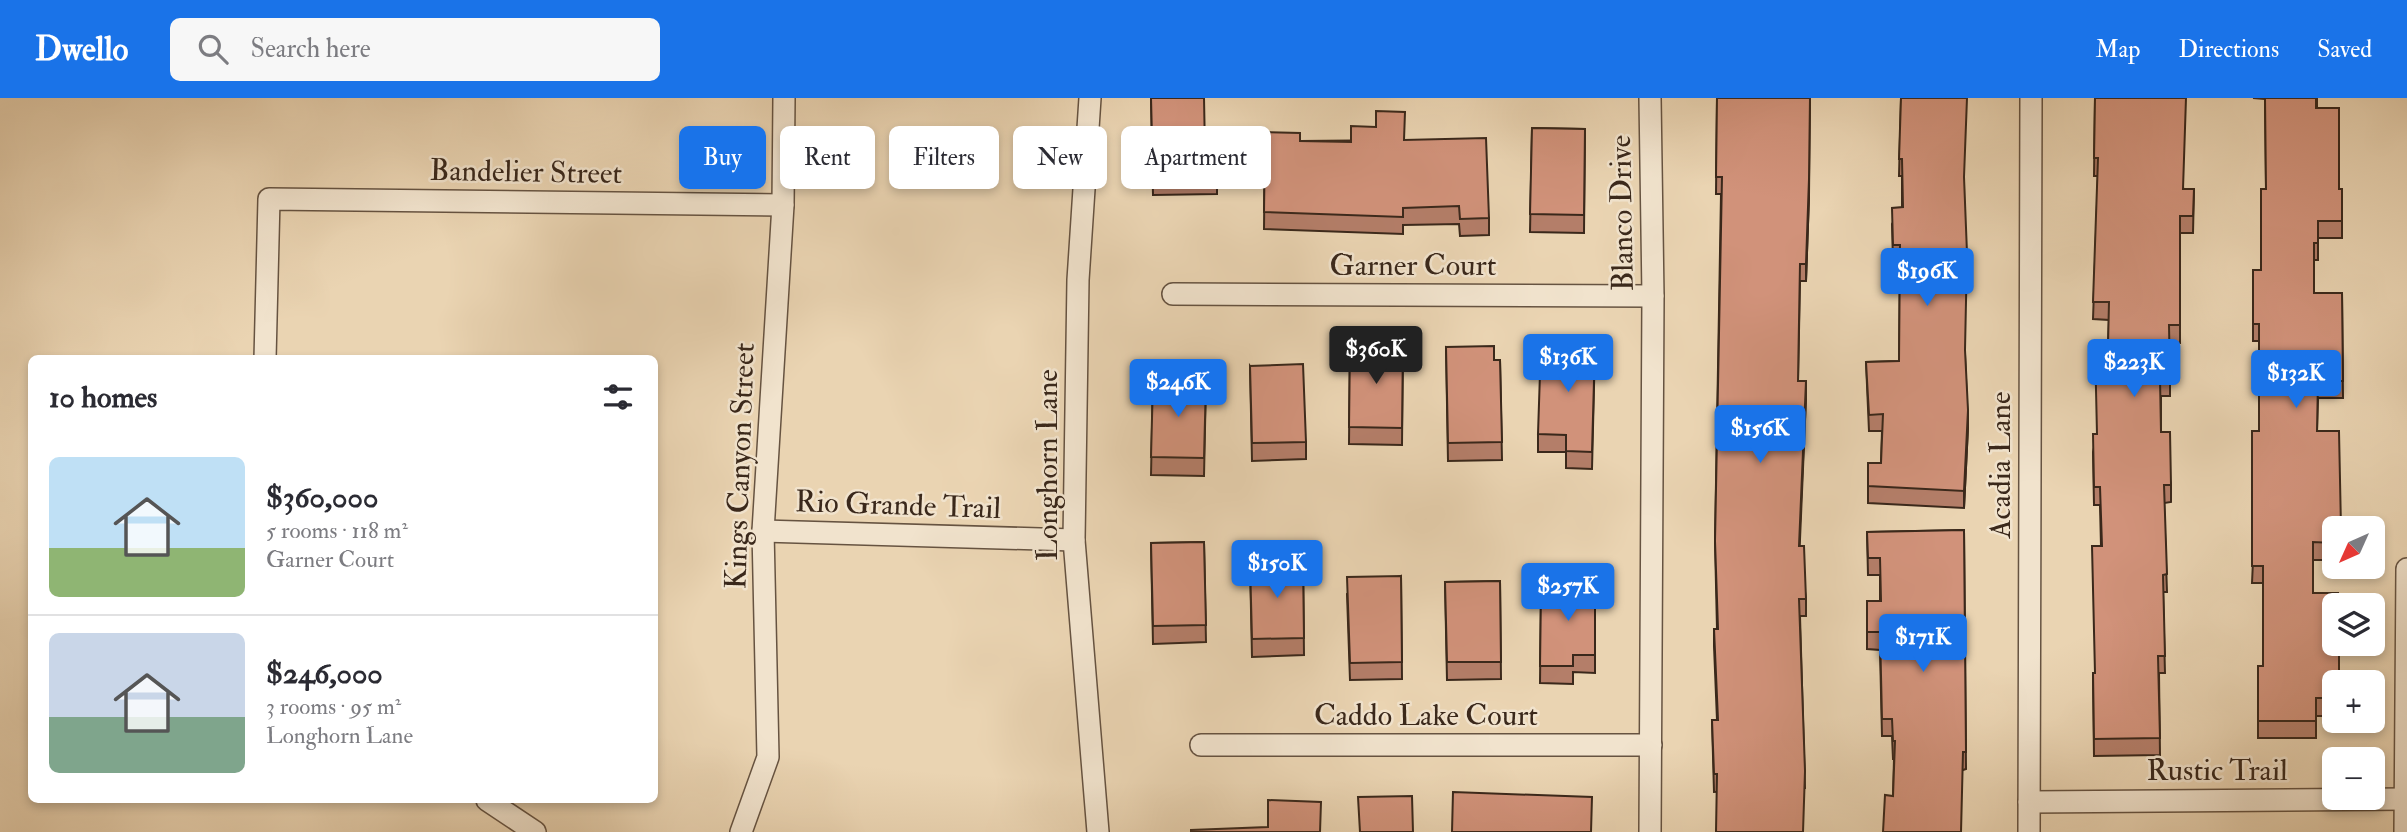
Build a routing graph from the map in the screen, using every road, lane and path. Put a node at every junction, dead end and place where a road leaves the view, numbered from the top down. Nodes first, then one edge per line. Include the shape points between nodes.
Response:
1 (784, 98) edge
2 (1090, 98) edge
3 (1650, 98) edge
4 (2031, 98) edge
5 (783, 205) junction
6 (1173, 295) dead end
7 (1653, 296) junction
8 (265, 355) edge
9 (763, 531) junction
10 (1074, 540) junction
11 (2407, 569) edge
12 (1201, 745) dead end
13 (1651, 745) junction
14 (2405, 799) junction
15 (2029, 802) junction
16 (492, 803) edge
17 (535, 832) edge
18 (741, 832) edge
19 (1098, 832) edge
20 (1650, 832) edge
21 (2029, 832) edge
22 (2404, 832) edge

1 - 5 street, Kings Canyon Street
2 - 10 street, Longhorn Lane via 1078,280
3 - 7 street, Blanco Drive
4 - 15 street, Acadia Lane
5 - 8 street, Bandelier Street via 269,199
5 - 9 street, Kings Canyon Street
6 - 7 street, Garner Court
7 - 13 street, Blanco Drive
9 - 10 street, Rio Grande Trail
9 - 18 street, Kings Canyon Street via 768,757
10 - 19 street, Longhorn Lane
11 - 14 street
12 - 13 street, Caddo Lake Court
13 - 20 street, Blanco Drive
14 - 15 street, Rustic Trail
14 - 22 street
15 - 21 street, Acadia Lane
16 - 17 street

